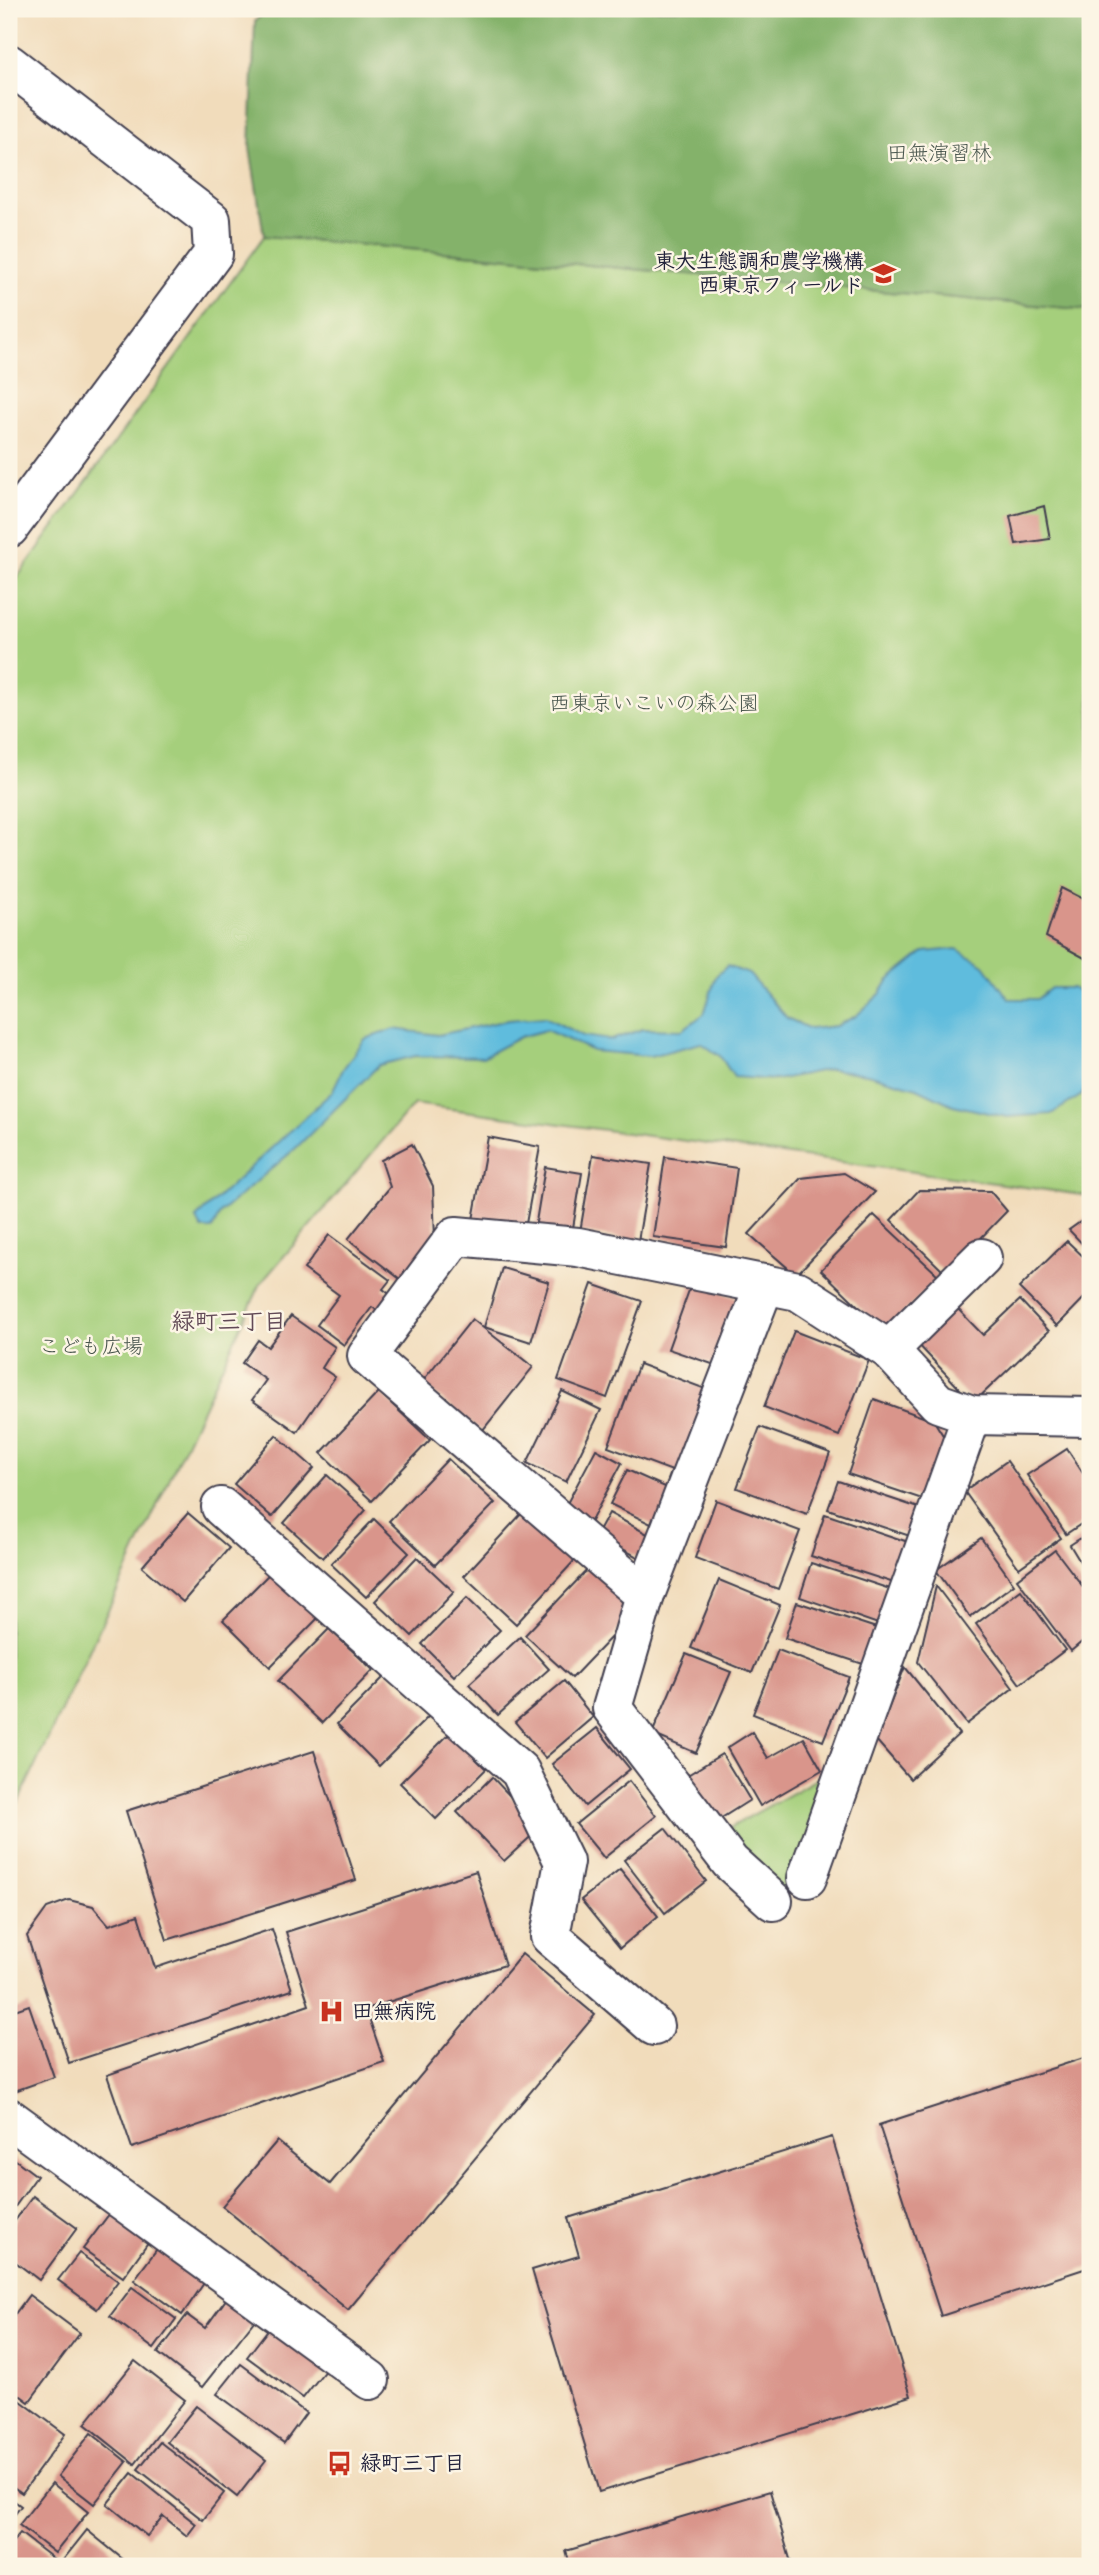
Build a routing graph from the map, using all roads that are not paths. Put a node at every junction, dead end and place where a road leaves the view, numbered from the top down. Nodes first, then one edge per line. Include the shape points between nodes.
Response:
1 (9, 64) edge
2 (9, 528) edge
3 (982, 1258) dead end
4 (765, 1284) junction
5 (889, 1350) junction
6 (972, 1415) junction
7 (1090, 1417) edge
8 (221, 1507) dead end
9 (645, 1595) junction
10 (807, 1878) dead end
11 (773, 1901) dead end
12 (654, 2026) dead end
13 (9, 2118) edge
14 (370, 2380) dead end

1 - 2 street via 211,220 213,254
3 - 5 street
4 - 5 street via 798,1291
4 - 9 street
4 - 9 street via 578,1247 456,1236 367,1356
5 - 6 street via 938,1403
6 - 7 street
6 - 10 street
8 - 12 street via 520,1771 564,1862 550,1936
9 - 11 street via 612,1707 730,1862
13 - 14 street

